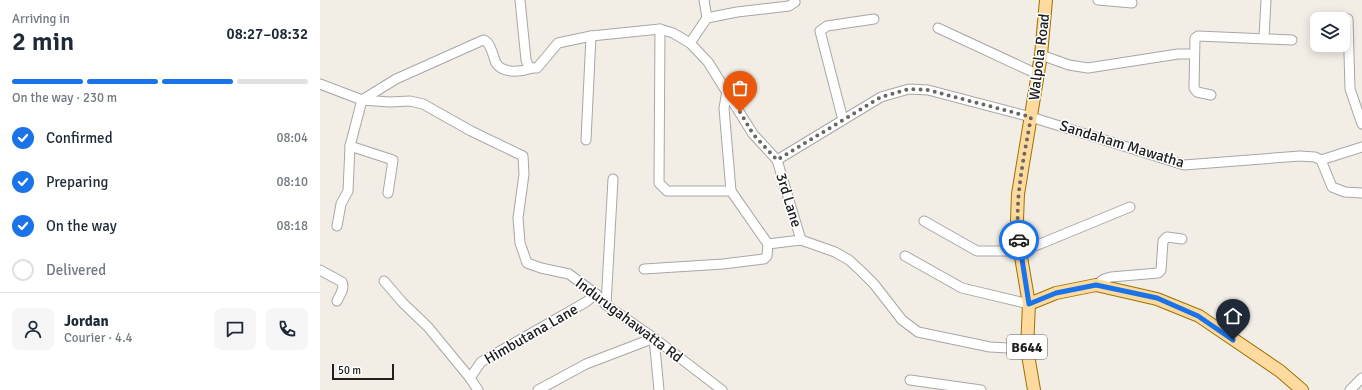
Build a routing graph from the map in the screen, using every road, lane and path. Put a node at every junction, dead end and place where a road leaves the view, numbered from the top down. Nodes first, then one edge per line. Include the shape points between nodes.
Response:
1 (520, 0) edge
2 (704, 0) edge
3 (794, 0) edge
4 (1046, 0) edge
5 (1098, 0) edge
6 (1266, 0) edge
7 (1132, 3) dead end
8 (707, 18) junction
9 (874, 19) dead end
10 (938, 28) dead end
11 (660, 29) junction
12 (591, 36) junction
13 (1264, 38) junction
14 (1292, 40) dead end
15 (690, 43) junction
16 (1349, 52) edge
17 (1194, 54) junction
18 (1041, 55) junction
19 (532, 68) junction
20 (1037, 74) junction
21 (321, 88) edge
22 (726, 91) junction
23 (1211, 95) dead end
24 (1358, 98) edge
25 (362, 100) junction
26 (1031, 117) junction
27 (843, 120) junction
28 (1362, 124) edge
29 (586, 140) dead end
30 (350, 146) junction
31 (1362, 147) edge
32 (777, 160) junction
33 (1322, 160) junction
34 (614, 179) dead end
35 (731, 191) junction
36 (388, 193) dead end
37 (1362, 193) edge
38 (1130, 207) dead end
39 (924, 221) dead end
40 (337, 226) dead end
41 (1182, 239) dead end
42 (802, 240) junction
43 (768, 244) junction
44 (1020, 251) junction
45 (905, 256) dead end
46 (644, 269) dead end
47 (320, 270) edge
48 (384, 281) dead end
49 (1096, 285) junction
50 (596, 294) junction
51 (337, 301) dead end
52 (1029, 304) junction
53 (606, 305) junction
54 (654, 338) junction
55 (1027, 349) junction
56 (470, 378) junction
57 (1362, 378) edge
58 (910, 380) dead end
59 (478, 390) edge
60 (538, 390) edge
61 (658, 390) edge
62 (722, 390) edge
63 (981, 390) edge
64 (1034, 390) edge
65 (1302, 390) edge
66 (1350, 390) edge

1 - 19 street via 526,60
2 - 8 street
3 - 8 street via 795,2 789,6
4 - 18 main road, Walpola Road / B644
5 - 7 street
6 - 13 street
8 - 15 street
9 - 27 street via 827,26 820,31
10 - 20 street
11 - 12 street
11 - 15 street
11 - 35 street via 659,183 667,191
12 - 19 street via 558,43 537,68
12 - 29 street
13 - 14 street
13 - 17 street via 1198,36 1195,38
15 - 22 street via 708,62
16 - 24 street via 1350,89
17 - 18 street via 1178,54 1088,68 1069,65
17 - 23 street via 1194,88 1198,92
18 - 20 main road, Walpola Road / B644
19 - 25 street via 522,71 500,68 487,42 481,40 396,79
20 - 26 main road, Walpola Road / B644
21 - 25 street
22 - 32 street via 753,134
22 - 35 street via 724,108
24 - 28 street
25 - 30 street
25 - 50 street, Indurugahawatta Rd via 410,101 422,104 523,156 524,174 518,218 520,243 526,263 569,274
26 - 27 street, Sandaham Mawatha via 928,90 909,89 881,97
26 - 33 street, Sandaham Mawatha via 1184,165 1300,156 1315,156
26 - 44 main road, Walpola Road / B644 via 1018,194
27 - 32 street, Sandaham Mawatha
30 - 36 street via 393,160
30 - 40 street via 348,191 341,204
31 - 33 street
32 - 42 street, 3rd Lane
33 - 37 street via 1332,186 1345,192
34 - 53 street
35 - 43 street
38 - 44 street
39 - 44 street via 977,251
41 - 49 street via 1166,237 1163,241 1161,270 1158,273 1111,277
42 - 43 street
42 - 55 street via 849,260 874,284 902,320 918,332 990,346
43 - 46 street via 767,256 764,259
44 - 52 main road, Walpola Road / B644
45 - 52 street via 962,288
47 - 51 street via 344,284
48 - 56 street, Himbutana Lane via 402,303 428,327
49 - 52 main road via 1056,293
49 - 65 main road via 1157,298 1198,316 1280,371
50 - 53 street, Indurugahawatta Rd
50 - 56 street, Himbutana Lane via 481,362
52 - 55 main road, B644
53 - 54 street, Indurugahawatta Rd
54 - 60 street via 586,364
54 - 61 street
54 - 62 street, Indurugahawatta Rd
55 - 64 main road, B644
56 - 59 street, Himbutana Lane
57 - 66 street
58 - 63 street

